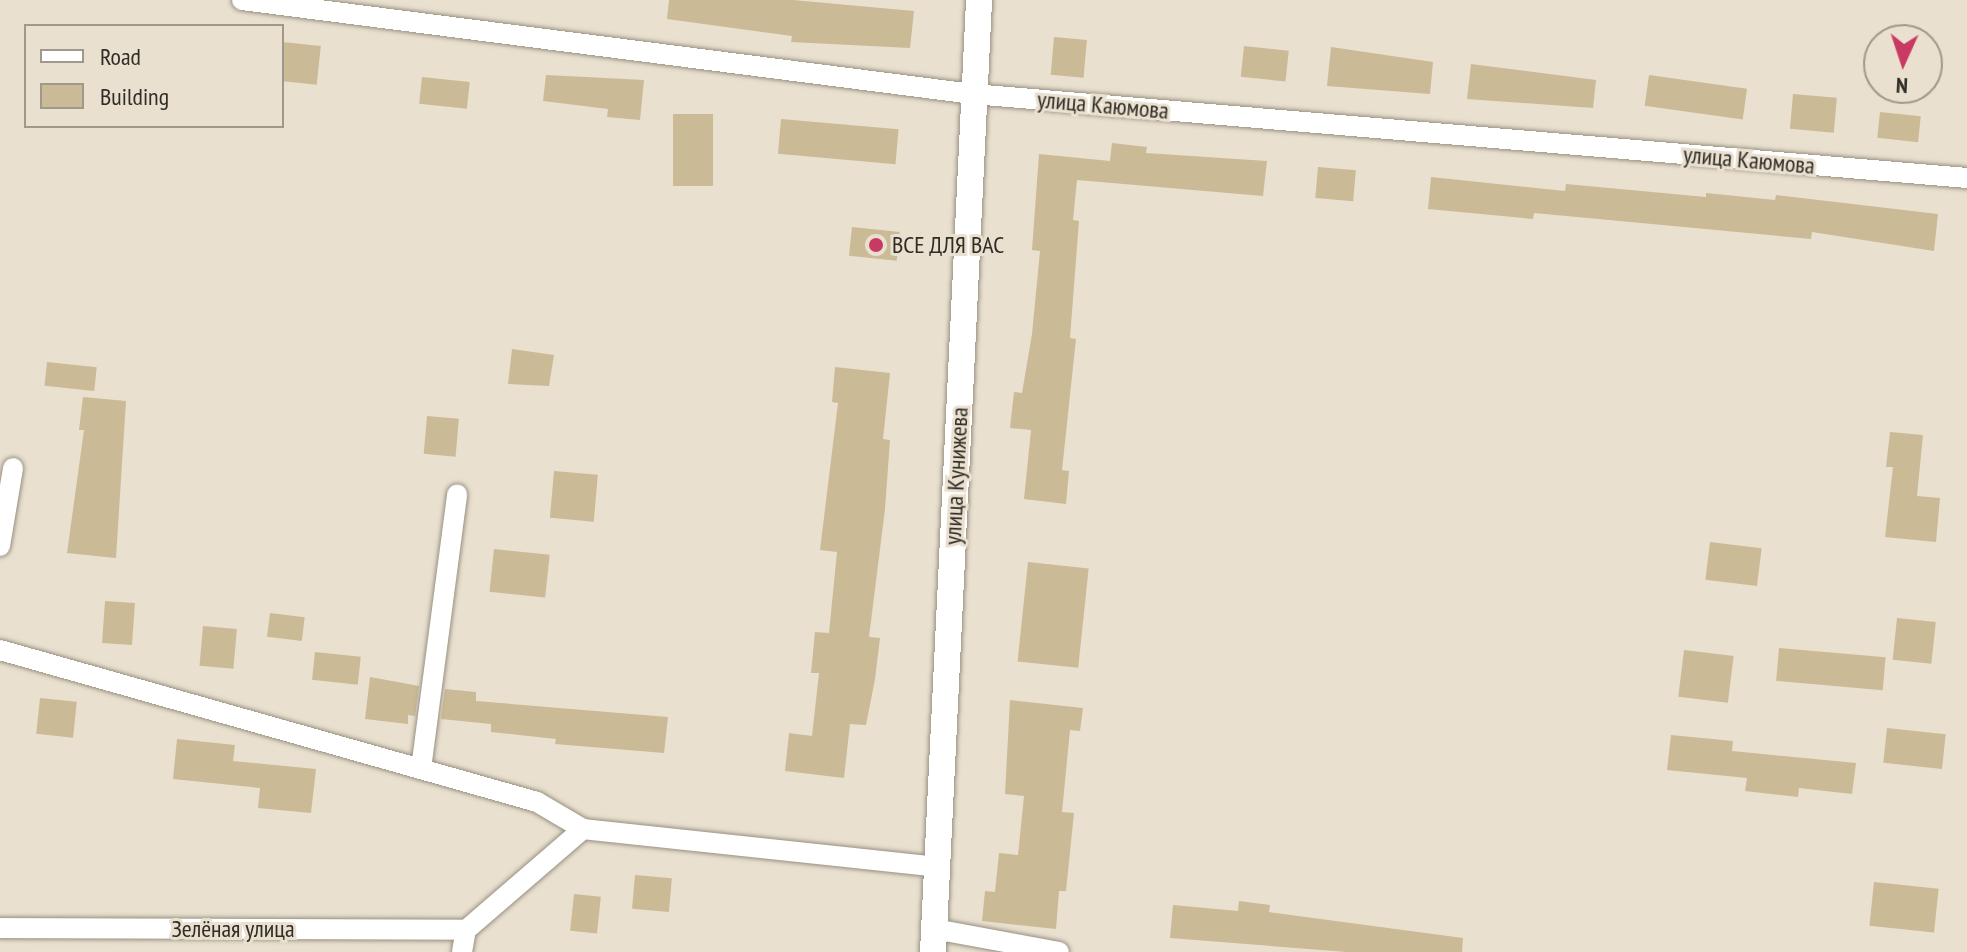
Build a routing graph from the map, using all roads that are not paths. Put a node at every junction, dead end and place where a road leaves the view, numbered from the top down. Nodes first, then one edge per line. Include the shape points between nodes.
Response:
1 (242, 0) edge
2 (979, 0) edge
3 (973, 94) junction
4 (1967, 178) edge
5 (13, 468) dead end
6 (457, 494) dead end
7 (0, 546) edge
8 (0, 650) edge
9 (421, 769) junction
10 (583, 829) junction
11 (937, 867) junction
12 (0, 928) edge
13 (466, 930) junction
14 (934, 940) edge
15 (462, 952) edge
16 (1059, 952) edge

1 - 3 street, улица Каюмова
2 - 3 street, улица Кунижева
3 - 4 street, улица Каюмова
3 - 11 street, улица Кунижева
5 - 7 street
6 - 9 street
8 - 9 street
9 - 10 street via 537,802
10 - 11 street
10 - 13 street
11 - 14 street, улица Кунижева
12 - 13 street, Зелёная улица
13 - 15 street
14 - 16 street

